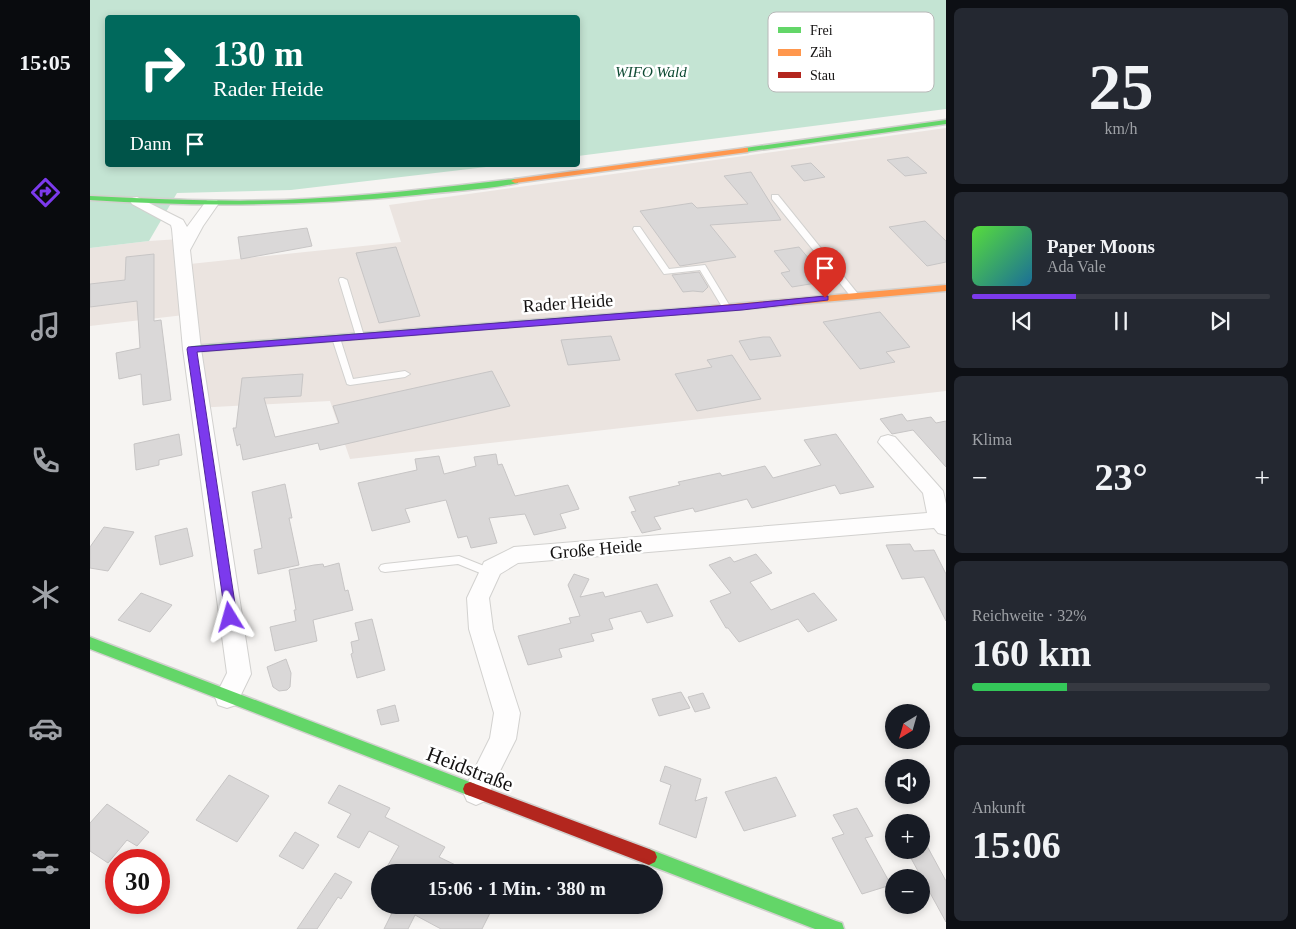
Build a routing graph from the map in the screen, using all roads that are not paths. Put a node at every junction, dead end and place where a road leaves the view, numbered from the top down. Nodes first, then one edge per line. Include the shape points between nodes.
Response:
1 (946, 122) edge
2 (775, 197) dead end
3 (90, 198) edge
4 (137, 201) junction
5 (191, 202) junction
6 (212, 203) junction
7 (178, 223) junction
8 (637, 228) dead end
9 (182, 250) junction
10 (343, 280) dead end
11 (946, 288) edge
12 (855, 296) junction
13 (727, 308) junction
14 (360, 336) junction
15 (336, 338) junction
16 (192, 349) junction
17 (406, 374) dead end
18 (888, 442) dead end
19 (943, 523) edge
20 (384, 568) dead end
21 (490, 573) junction
22 (90, 643) edge
23 (227, 697) junction
24 (476, 792) junction
25 (836, 929) edge

1 - 6 street via 468,187 355,198
2 - 12 lane
3 - 4 street
4 - 5 street
4 - 7 street
5 - 6 street
5 - 7 street
6 - 9 street
7 - 9 street
8 - 13 lane via 667,272 702,267
9 - 16 street
10 - 14 lane
11 - 12 street, Rader Heide
12 - 13 street, Rader Heide
13 - 14 street, Rader Heide
14 - 15 street, Rader Heide
15 - 16 street, Rader Heide
15 - 17 lane via 350,382
16 - 23 street via 239,674
18 - 19 street via 933,491
19 - 21 street, Große Heide via 514,555 492,568
20 - 21 lane via 459,560
21 - 24 street, Große Heide via 478,598 481,629 507,713 503,739
22 - 23 street, Heidstraße
23 - 24 street, Heidstraße
24 - 25 street, Heidstraße

